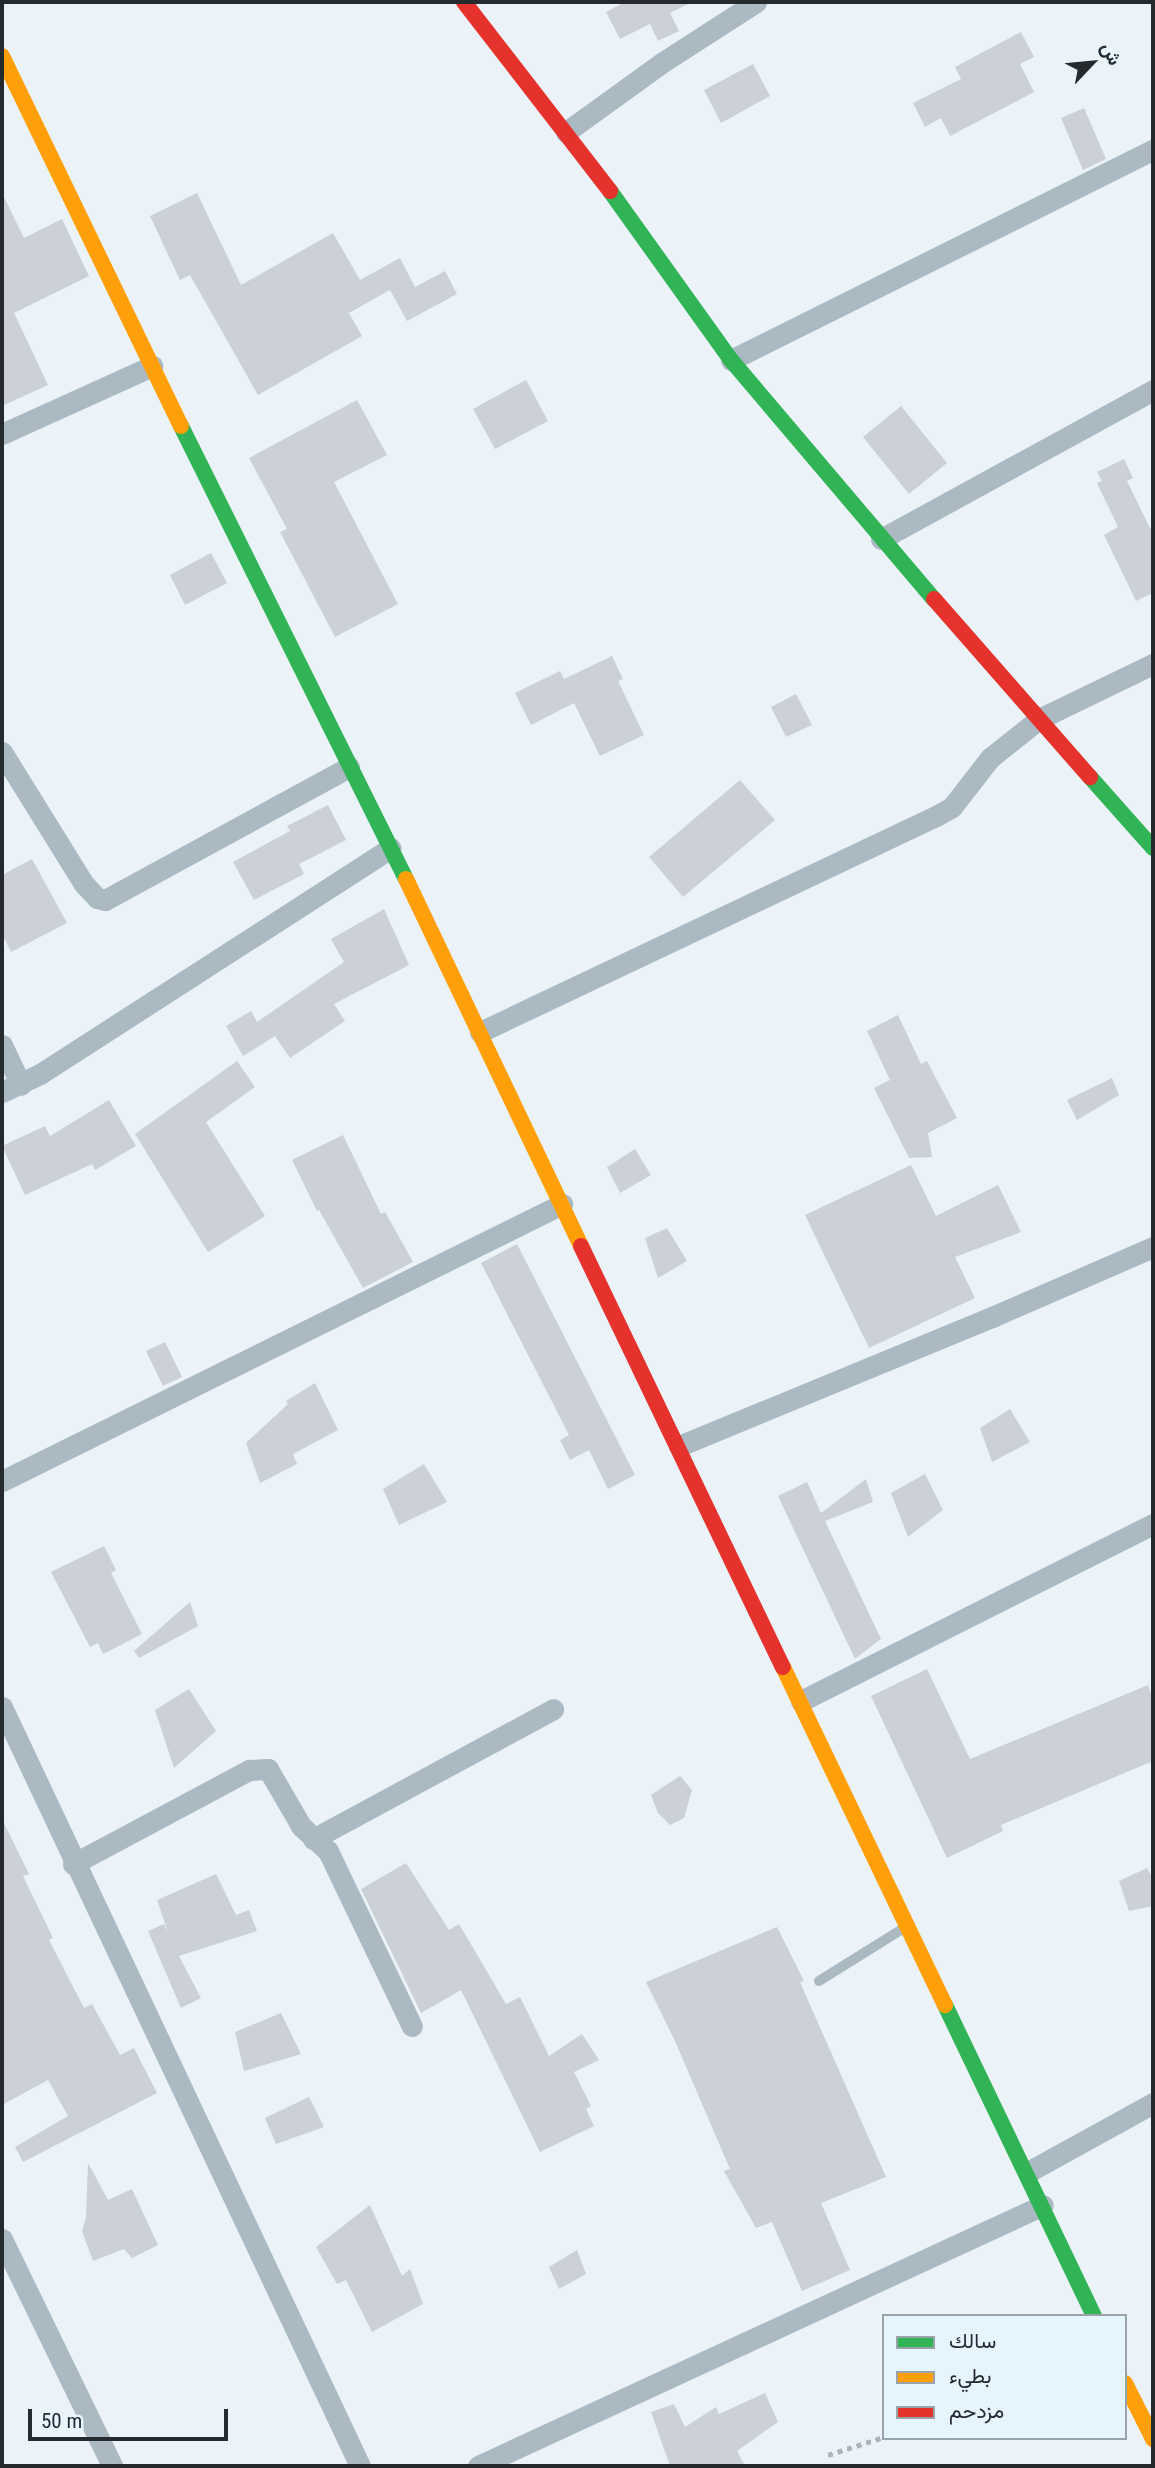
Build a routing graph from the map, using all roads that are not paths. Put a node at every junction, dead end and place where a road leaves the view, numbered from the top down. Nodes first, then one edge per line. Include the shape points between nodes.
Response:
1 (464, 2) edge
2 (756, 2) edge
3 (2, 56) edge
4 (566, 132) junction
5 (1153, 150) edge
6 (732, 360) junction
7 (152, 366) junction
8 (1153, 390) edge
9 (2, 434) edge
10 (881, 539) junction
11 (1153, 664) edge
12 (1039, 719) junction
13 (2, 752) edge
14 (349, 767) junction
15 (391, 848) junction
16 (1153, 848) edge
17 (480, 1032) junction
18 (2, 1045) edge
19 (11, 1088) edge
20 (562, 1204) junction
21 (1153, 1247) edge
22 (679, 1446) junction
23 (2, 1481) edge
24 (1153, 1524) edge
25 (802, 1702) junction
26 (2, 1707) edge
27 (553, 1709) dead end
28 (313, 1839) junction
29 (73, 1864) junction
30 (909, 1925) junction
31 (819, 1981) dead end
32 (412, 2026) dead end
33 (1153, 2103) edge
34 (1028, 2172) junction
35 (1043, 2205) junction
36 (2, 2239) edge
37 (1093, 2314) edge
38 (1127, 2387) edge
39 (1153, 2439) edge
40 (112, 2466) edge
41 (360, 2466) edge
42 (478, 2466) edge

1 - 4 main road
2 - 4 street
3 - 7 main road
4 - 6 main road
5 - 6 street
6 - 10 main road
7 - 9 street
7 - 14 main road
8 - 10 street
10 - 12 main road
11 - 12 street
12 - 16 main road
12 - 17 street via 990,758 952,807 936,816
13 - 14 street via 84,884 105,900
14 - 15 main road
15 - 17 main road
15 - 19 street
17 - 20 main road
18 - 19 street
20 - 22 main road
20 - 23 street
21 - 22 street
22 - 25 main road
24 - 25 street
25 - 30 main road
26 - 29 street
27 - 28 street
28 - 29 street via 296,1819 272,1773 255,1768
28 - 32 street via 328,1851
29 - 41 street
30 - 31 lane
30 - 34 main road
33 - 34 street
34 - 35 main road
35 - 37 main road
35 - 42 street
36 - 40 street
38 - 39 main road

